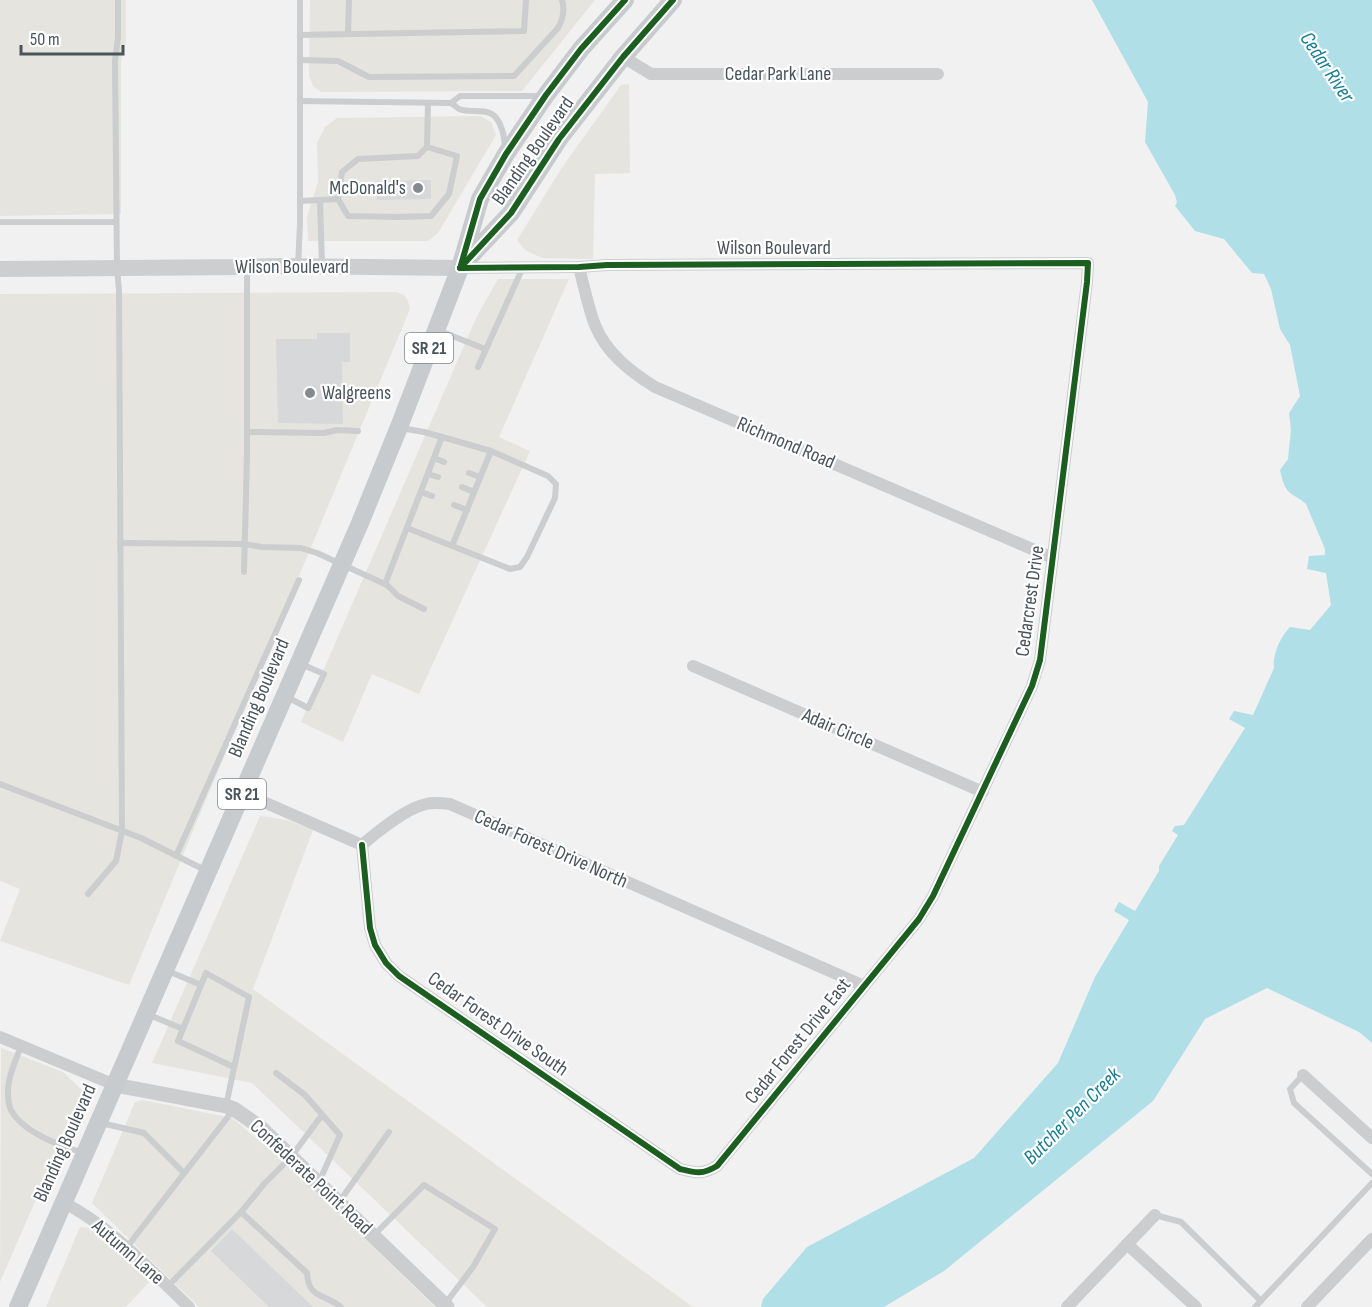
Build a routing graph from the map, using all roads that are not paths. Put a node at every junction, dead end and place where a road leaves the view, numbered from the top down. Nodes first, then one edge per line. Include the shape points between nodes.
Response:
1 (118, 0) edge
2 (300, 0) edge
3 (349, 0) edge
4 (526, 0) edge
5 (562, 0) edge
6 (625, 0) edge
7 (673, 0) edge
8 (348, 34) junction
9 (300, 35) junction
10 (623, 57) junction
11 (300, 60) junction
12 (938, 74) dead end
13 (546, 95) junction
14 (300, 101) junction
15 (428, 103) junction
16 (451, 103) junction
17 (428, 147) junction
18 (506, 154) junction
19 (338, 199) junction
20 (320, 200) junction
21 (300, 201) junction
22 (0, 222) edge
23 (116, 222) junction
24 (1088, 263) joint
25 (298, 266) junction
26 (523, 266) junction
27 (247, 267) junction
28 (322, 267) junction
29 (579, 267) junction
30 (117, 268) junction
31 (460, 268) junction
32 (0, 269) edge
33 (436, 329) junction
34 (485, 349) junction
35 (478, 367) dead end
36 (399, 428) junction
37 (358, 431) dead end
38 (247, 432) junction
39 (442, 437) junction
40 (491, 451) junction
41 (434, 458) junction
42 (444, 462) dead end
43 (469, 472) dead end
44 (428, 474) junction
45 (438, 477) dead end
46 (480, 477) junction
47 (462, 487) dead end
48 (421, 492) junction
49 (474, 492) junction
50 (432, 496) dead end
51 (454, 505) dead end
52 (467, 510) junction
53 (407, 528) junction
54 (120, 543) junction
55 (244, 544) junction
56 (452, 546) junction
57 (1053, 558) junction
58 (342, 564) junction
59 (244, 572) dead end
60 (299, 580) dead end
61 (385, 584) junction
62 (424, 609) dead end
63 (299, 663) junction
64 (693, 666) dead end
65 (285, 696) junction
66 (0, 784) edge
67 (983, 792) junction
68 (243, 793) junction
69 (122, 831) junction
70 (362, 845) junction
71 (176, 856) junction
72 (208, 872) junction
73 (88, 894) dead end
74 (919, 919) joint
75 (165, 970) junction
76 (201, 985) junction
77 (864, 986) junction
78 (146, 1014) junction
79 (183, 1029) junction
80 (0, 1037) edge
81 (21, 1046) junction
82 (234, 1067) junction
83 (276, 1073) dead end
84 (1303, 1075) joint
85 (115, 1085) junction
86 (230, 1107) junction
87 (322, 1115) junction
88 (98, 1123) junction
89 (389, 1132) dead end
90 (1372, 1138) edge
91 (85, 1154) junction
92 (291, 1157) junction
93 (184, 1173) junction
94 (697, 1174) joint
95 (1372, 1174) edge
96 (1372, 1183) edge
97 (319, 1184) junction
98 (63, 1202) junction
99 (339, 1202) junction
100 (242, 1212) junction
101 (1155, 1215) joint
102 (374, 1236) junction
103 (1372, 1239) edge
104 (1127, 1244) junction
105 (127, 1247) junction
106 (168, 1286) junction
107 (1261, 1301) junction
108 (445, 1306) edge
109 (19, 1307) edge
110 (189, 1307) edge
111 (341, 1307) edge
112 (1067, 1307) edge
113 (1197, 1307) edge
114 (1255, 1307) edge
115 (1307, 1307) edge

1 - 23 lane
2 - 9 lane
3 - 8 lane
4 - 8 lane via 524,31
5 - 11 lane via 558,28 514,76 369,76 338,61
6 - 13 main road, Blanding Boulevard / SR 21
7 - 10 main road, Blanding Boulevard / SR 21
8 - 9 lane
9 - 11 lane
10 - 12 street, Cedar Park Lane via 651,74
10 - 31 main road, Blanding Boulevard / SR 21 via 559,139 511,213
11 - 14 lane
13 - 16 lane via 459,96
13 - 18 main road, Blanding Boulevard / SR 21
14 - 15 lane
14 - 21 lane
15 - 16 lane
15 - 17 lane
16 - 18 lane via 460,110 489,112 497,119
17 - 19 lane via 418,156 358,159 342,172
17 - 19 lane via 458,156 449,194 431,216 348,216
18 - 31 main road, Blanding Boulevard / SR 21 via 480,198
19 - 20 lane
20 - 21 lane
20 - 28 lane
21 - 25 lane
22 - 23 lane
23 - 30 lane
24 - 29 street, Wilson Boulevard
24 - 57 street, Cedarcrest Drive
25 - 27 main road, Wilson Boulevard
25 - 28 main road, Wilson Boulevard
26 - 29 street, Wilson Boulevard
26 - 31 street, Wilson Boulevard
26 - 34 lane
27 - 30 main road, Wilson Boulevard
27 - 38 lane
28 - 31 main road, Wilson Boulevard
29 - 57 street, Richmond Road via 595,326 605,344 637,376
30 - 32 main road, Wilson Boulevard
30 - 54 lane
31 - 33 main road, Blanding Boulevard / SR 21
33 - 34 lane
33 - 36 main road, Blanding Boulevard / SR 21
34 - 35 lane
36 - 39 lane
36 - 58 main road, Blanding Boulevard / SR 21
37 - 38 lane
38 - 55 lane
39 - 40 lane
39 - 41 lane
40 - 46 lane
40 - 56 lane via 548,476 556,484 555,498 520,567 510,569
41 - 42 lane
41 - 44 lane
43 - 46 lane
44 - 45 lane
44 - 48 lane
46 - 49 lane
47 - 49 lane
48 - 50 lane
48 - 53 lane
49 - 52 lane
51 - 52 lane
52 - 56 lane
53 - 56 lane
53 - 61 lane
54 - 55 lane
54 - 69 lane
55 - 58 lane via 301,548
55 - 59 lane
57 - 67 street, Cedarcrest Drive via 1040,660
58 - 61 lane
58 - 63 main road, Blanding Boulevard / SR 21
60 - 71 lane
61 - 62 lane via 398,596
63 - 65 main road, Blanding Boulevard / SR 21
63 - 65 lane via 324,674 308,708
64 - 67 street, Adair Circle
65 - 68 main road, Blanding Boulevard / SR 21
66 - 69 lane
67 - 74 street, Cedarcrest Drive
68 - 70 street
68 - 72 main road, Blanding Boulevard / SR 21
69 - 71 lane
69 - 73 lane via 117,861
70 - 77 street, Cedar Forest Drive North via 412,809 437,802 450,804
70 - 94 street, Cedar Forest Drive South via 370,928 375,945 399,976 680,1169
71 - 72 lane
72 - 75 main road, Blanding Boulevard / SR 21
74 - 77 street, Cedar Forest Drive East
75 - 76 lane
75 - 78 main road, Blanding Boulevard / SR 21
76 - 79 lane
76 - 82 lane via 206,973 249,997
77 - 94 street, Cedar Forest Drive East via 717,1166
78 - 79 lane
78 - 85 main road, Blanding Boulevard / SR 21
79 - 82 lane via 178,1041
80 - 81 street
81 - 85 street
81 - 91 lane via 8,1090 10,1109 43,1137
82 - 86 lane
83 - 87 lane via 305,1095
84 - 90 street
84 - 95 lane via 1290,1089 1294,1104
85 - 86 street, Confederate Point Road
85 - 88 main road, Blanding Boulevard / SR 21
86 - 92 street, Confederate Point Road via 260,1127
86 - 93 lane
87 - 92 lane
87 - 97 lane via 340,1136
88 - 91 main road, Blanding Boulevard / SR 21
88 - 93 lane via 144,1133
89 - 99 lane
91 - 98 main road, Blanding Boulevard / SR 21
92 - 97 street, Confederate Point Road
92 - 100 lane
93 - 105 lane
96 - 107 lane
97 - 99 street, Confederate Point Road
98 - 105 street, Autumn Lane
98 - 109 main road, Blanding Boulevard / SR 21
99 - 102 street, Confederate Point Road
100 - 106 lane
100 - 111 lane via 307,1273 312,1290
101 - 104 street
101 - 107 lane via 1181,1222
102 - 108 street, Confederate Point Road
102 - 108 lane via 424,1185 495,1230
103 - 115 street
104 - 112 street
104 - 113 street
105 - 106 street, Autumn Lane
106 - 110 street, Autumn Lane
107 - 114 lane

